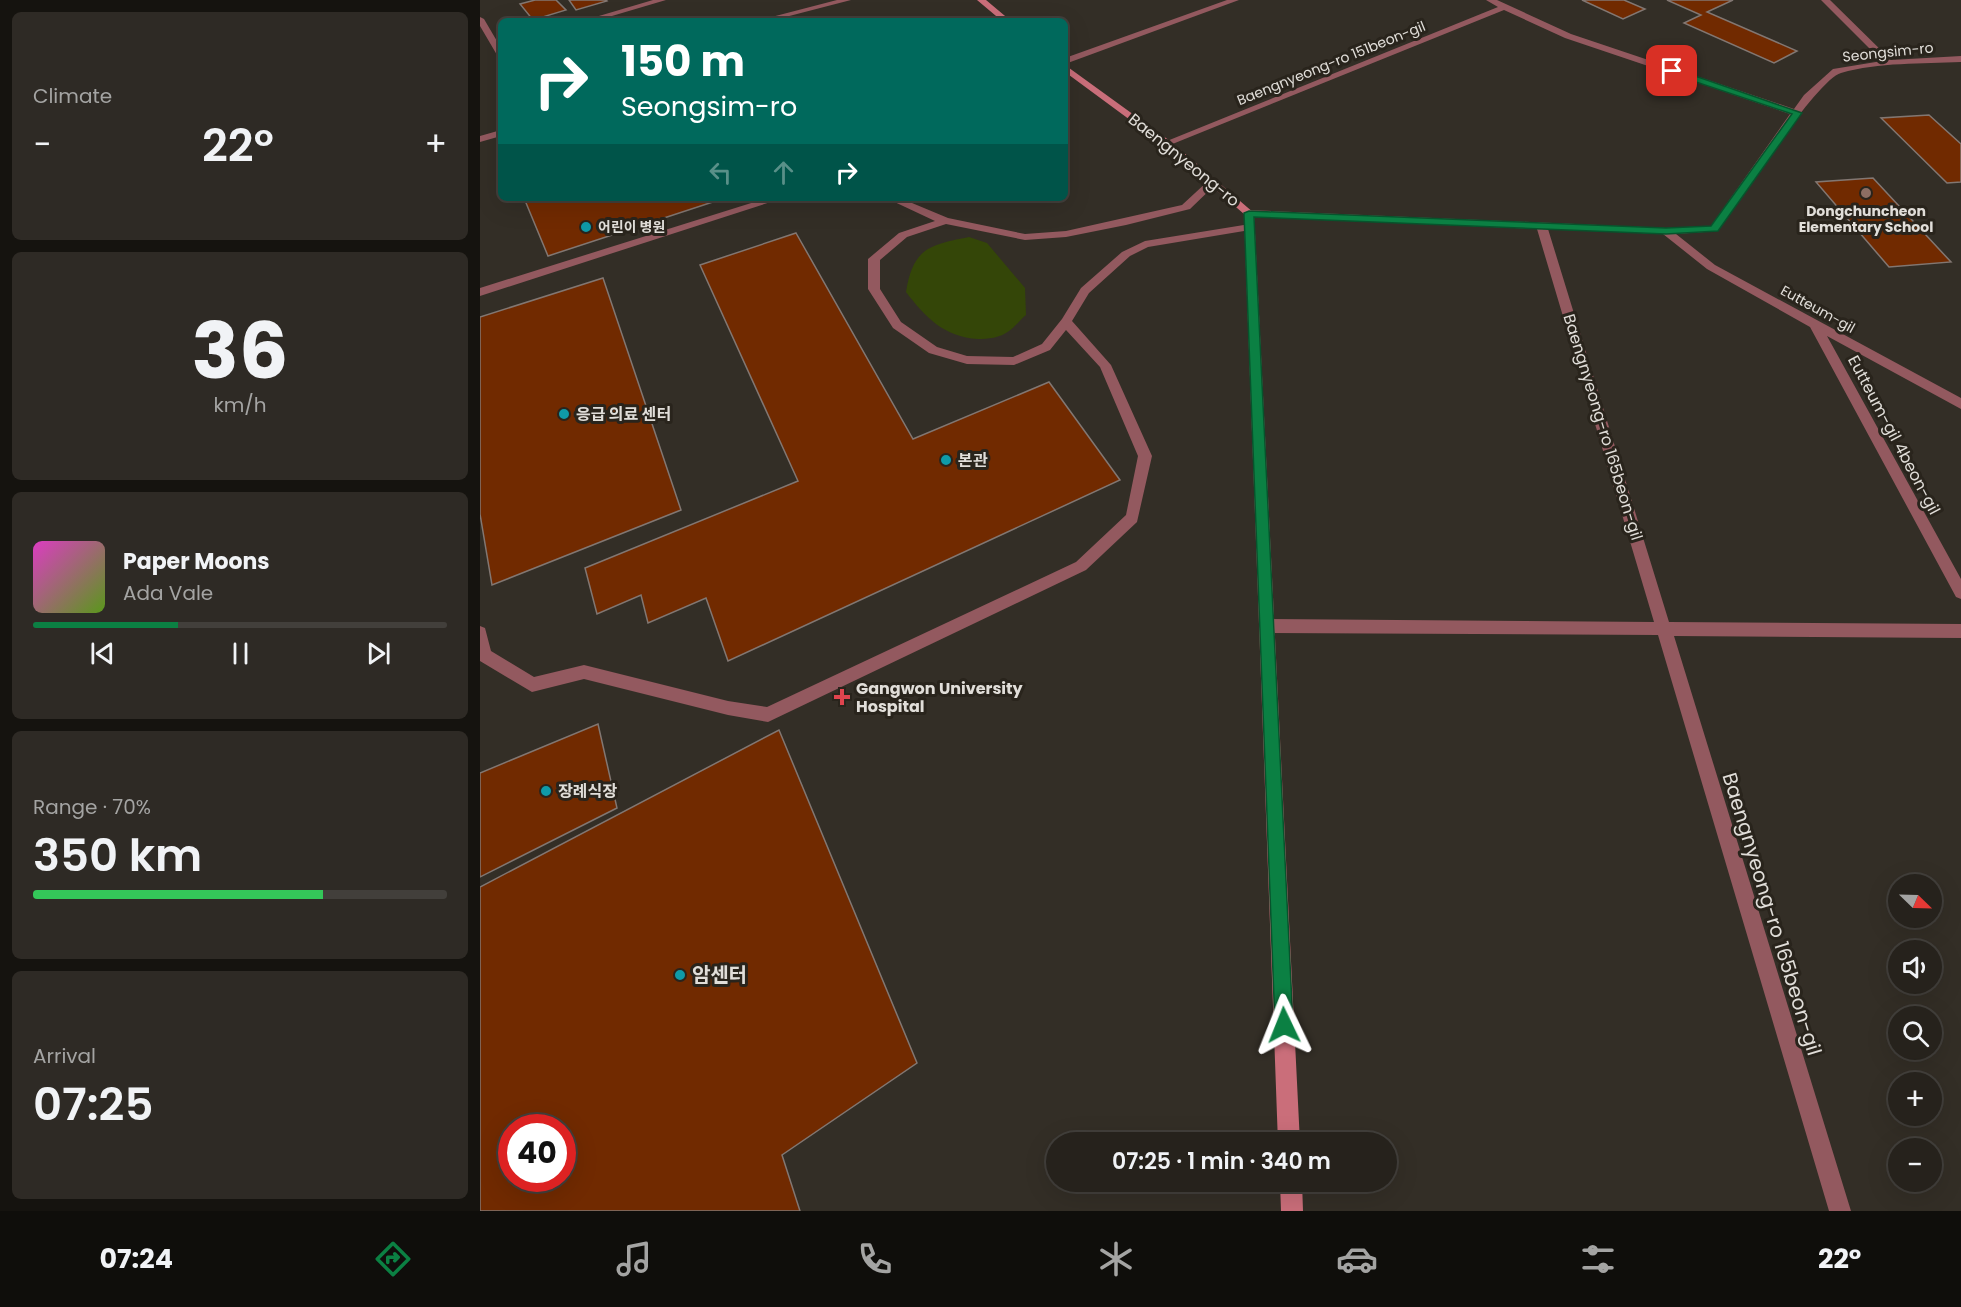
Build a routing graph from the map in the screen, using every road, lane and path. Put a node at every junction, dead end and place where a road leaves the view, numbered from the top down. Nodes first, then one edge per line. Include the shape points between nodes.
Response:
1 (662, 0) edge
2 (847, 0) edge
3 (981, 0) edge
4 (1235, 0) edge
5 (1490, 0) edge
6 (1825, 0) edge
7 (1504, 7) junction
8 (597, 18) edge
9 (772, 18) edge
10 (1003, 18) edge
11 (480, 19) edge
12 (495, 46) edge
13 (1961, 59) edge
14 (1068, 60) edge
15 (1889, 63) junction
16 (1068, 70) edge
17 (1797, 113) junction
18 (498, 134) edge
19 (480, 139) edge
20 (1167, 143) junction
21 (1212, 183) junction
22 (768, 201) edge
23 (898, 201) edge
24 (1249, 220) junction
25 (945, 221) junction
26 (1542, 226) junction
27 (1666, 231) junction
28 (480, 292) edge
29 (1066, 321) junction
30 (1815, 324) junction
31 (1961, 404) edge
32 (1961, 593) edge
33 (1267, 626) junction
34 (1664, 629) junction
35 (1961, 631) edge
36 (480, 633) edge
37 (1289, 1132) edge
38 (1291, 1192) edge
39 (1292, 1211) edge
40 (1840, 1211) edge

1 - 8 street
2 - 9 street
3 - 10 street
4 - 14 street
5 - 7 street
6 - 15 street
7 - 17 street via 1568,36
7 - 20 street, Baengnyeong-ro 151beon-gil
11 - 12 street
13 - 15 street, Seongsim-ro
15 - 17 street, Seongsim-ro via 1836,71 1807,97
16 - 20 street, Baengnyeong-ro
17 - 27 street, Seongsim-ro via 1714,229
18 - 19 street
20 - 21 street, Baengnyeong-ro
21 - 24 street, Baengnyeong-ro
21 - 25 street via 1186,207 1065,234 1025,237
22 - 28 street
23 - 25 street
24 - 26 street, Seongsim-ro
24 - 29 street, Seongsim-ro via 1144,244 1126,254 1084,291
24 - 33 street, Baengnyeong-ro
25 - 29 street, Seongsim-ro via 903,235 874,259 874,289 897,325 933,350 967,360 1014,361 1046,347
26 - 27 street, Seongsim-ro
26 - 34 street, Baengnyeong-ro 165beon-gil
27 - 30 street, Eutteum-gil via 1711,267
29 - 36 street via 1105,365 1145,456 1132,518 1081,566 768,715 584,672 532,685 484,655
30 - 31 street, Eutteum-gil
30 - 32 street, Eutteum-gil 4beon-gil
33 - 34 street
33 - 37 street, Baengnyeong-ro
34 - 35 street
34 - 40 street, Baengnyeong-ro 165beon-gil
38 - 39 street

